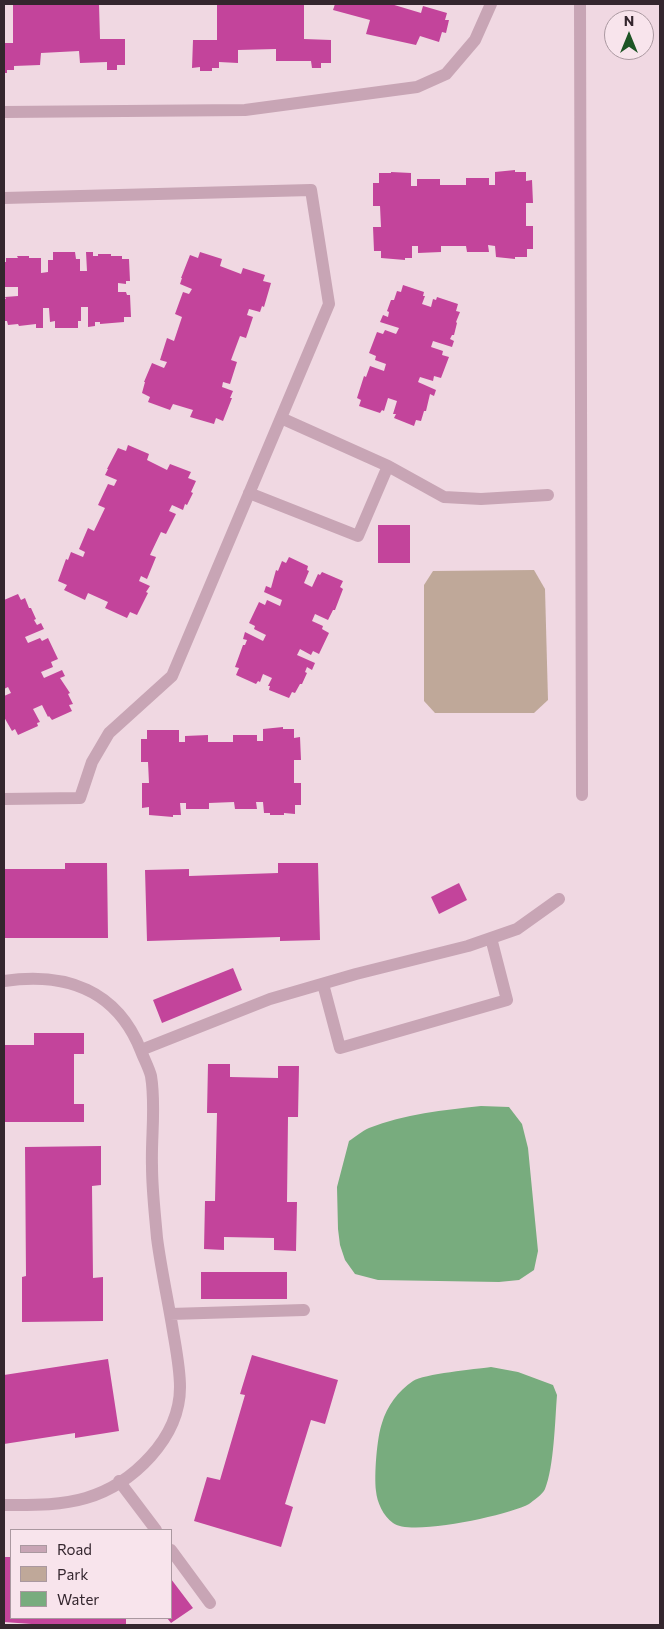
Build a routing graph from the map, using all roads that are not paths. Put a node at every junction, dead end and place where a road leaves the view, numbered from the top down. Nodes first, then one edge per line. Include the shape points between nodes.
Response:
1 (491, 4) edge
2 (580, 4) edge
3 (4, 112) edge
4 (4, 198) edge
5 (281, 418) junction
6 (388, 466) junction
7 (250, 493) junction
8 (548, 495) dead end
9 (582, 795) dead end
10 (4, 799) edge
11 (559, 899) dead end
12 (490, 938) junction
13 (4, 981) edge
14 (323, 984) junction
15 (141, 1050) junction
16 (304, 1310) dead end
17 (170, 1314) junction
18 (119, 1481) junction
19 (4, 1505) edge
20 (155, 1529) edge
21 (172, 1551) edge
22 (210, 1603) dead end

1 - 3 lane via 475,40 446,74 417,87 245,110
2 - 9 lane
4 - 5 lane via 311,190 328,304
5 - 6 lane
5 - 7 lane
6 - 7 lane via 358,536
6 - 8 lane via 444,497 481,499
7 - 10 lane via 172,676 109,733 92,762 80,798
11 - 12 lane via 516,929
12 - 14 lane
12 - 14 lane via 507,1000 340,1048
13 - 15 lane via 25,978 64,981 97,994 120,1016
14 - 15 lane via 270,999
15 - 17 lane via 152,1090 154,1202
16 - 17 lane
17 - 18 lane via 180,1387 177,1412 164,1440 147,1462
18 - 19 lane via 87,1498 50,1504
18 - 20 lane
21 - 22 lane

